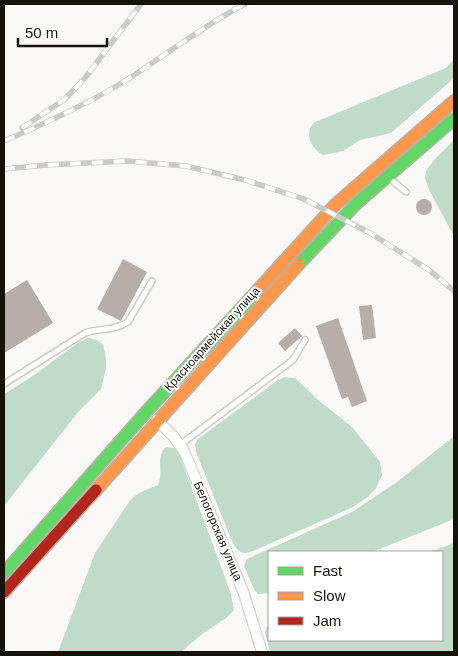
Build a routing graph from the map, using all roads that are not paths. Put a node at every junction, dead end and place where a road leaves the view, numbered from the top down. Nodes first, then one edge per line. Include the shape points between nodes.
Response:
1 (454, 101) edge
2 (454, 119) edge
3 (387, 176) junction
4 (406, 192) dead end
5 (152, 281) dead end
6 (305, 340) dead end
7 (4, 384) edge
8 (157, 420) junction
9 (180, 444) junction
10 (4, 573) edge
11 (4, 592) edge
12 (262, 652) edge

1 - 10 main road, Красноармейская улица via 336,204
2 - 3 main road, Красноармейская улица
3 - 4 lane
3 - 8 main road, Красноармейская улица via 310,252
5 - 7 lane via 128,322 85,333
6 - 9 lane via 293,360
8 - 9 street, Белогорская улица
8 - 11 main road, Красноармейская улица
9 - 12 street, Белогорская улица via 243,591

